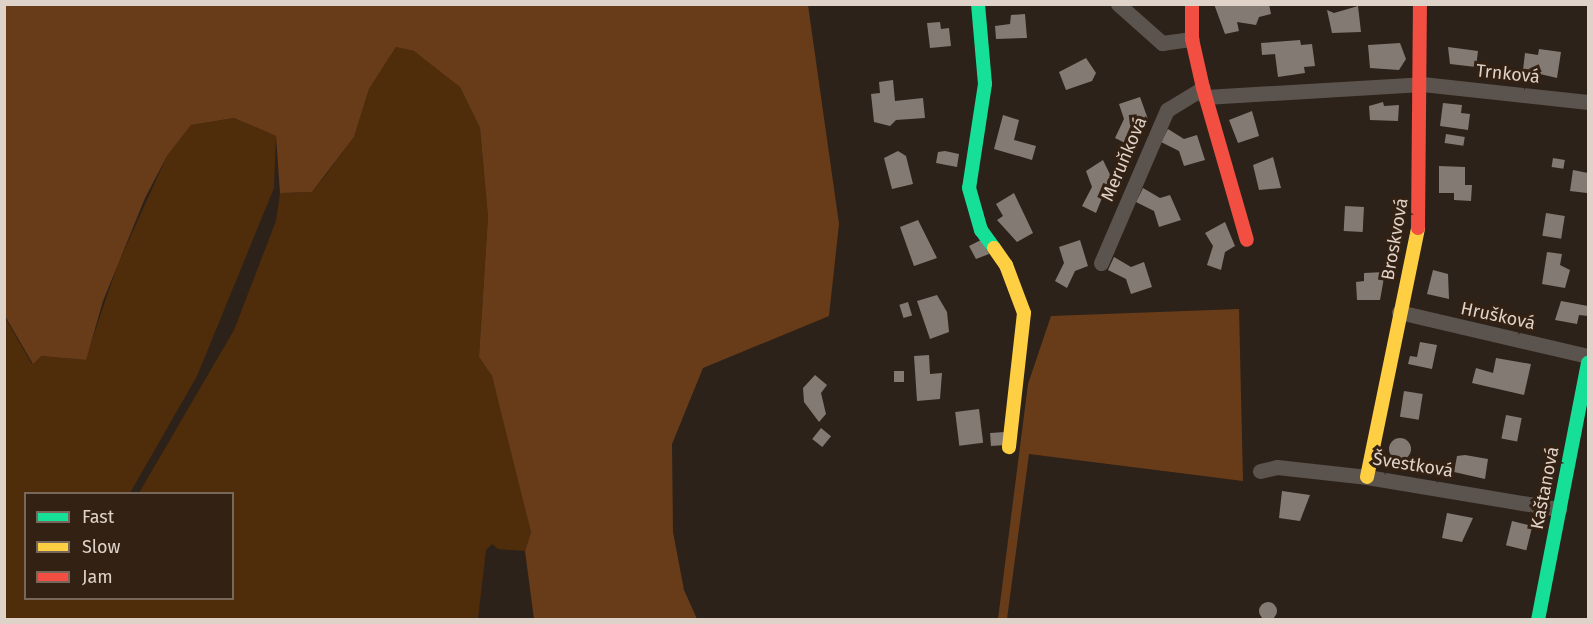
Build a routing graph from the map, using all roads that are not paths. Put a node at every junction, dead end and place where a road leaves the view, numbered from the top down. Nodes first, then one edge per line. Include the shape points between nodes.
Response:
1 (978, 4) edge
2 (1118, 4) edge
3 (1192, 4) edge
4 (1420, 4) edge
5 (1192, 39) junction
6 (1422, 84) junction
7 (1204, 93) junction
8 (1588, 102) edge
9 (1246, 240) dead end
10 (1101, 263) dead end
11 (1400, 312) junction
12 (1588, 356) edge
13 (1588, 363) edge
14 (1009, 447) dead end
15 (1260, 471) dead end
16 (1367, 477) junction
17 (1559, 508) junction
18 (1538, 620) edge

1 - 14 street via 986,84 969,188 981,230 1006,265 1024,313
2 - 5 street via 1162,43
3 - 5 street
4 - 6 street, Broskvová
5 - 7 street
6 - 7 street, Trnková
6 - 8 street, Trnková
6 - 11 street, Broskvová via 1421,214
7 - 9 street
7 - 10 street, Meruňková via 1167,110
11 - 12 street, Hrušková
11 - 16 street, Broskvová
13 - 17 street, Kaštanová
15 - 16 street, Švestková via 1277,467
16 - 17 street, Švestková
17 - 18 street, Kaštanová

